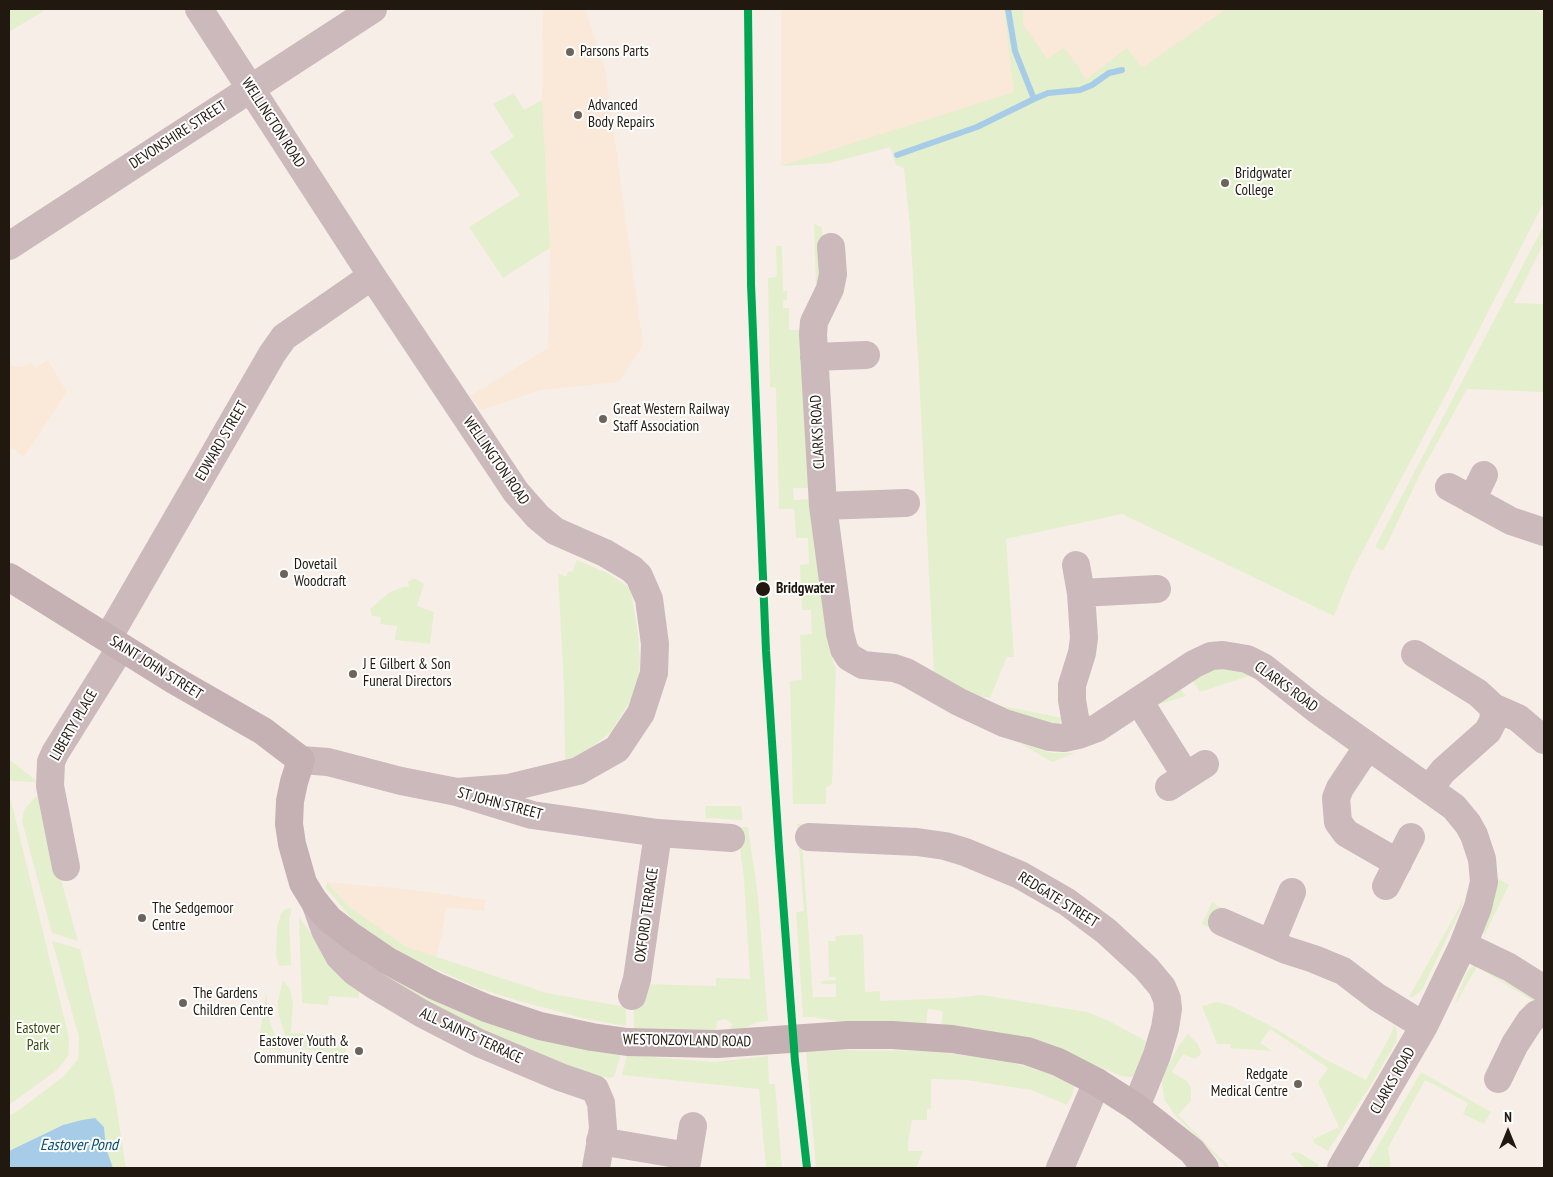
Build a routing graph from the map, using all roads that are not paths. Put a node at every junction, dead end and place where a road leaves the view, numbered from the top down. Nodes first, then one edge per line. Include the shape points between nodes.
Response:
1 (199, 9) edge
2 (373, 9) edge
3 (251, 87) junction
4 (9, 246) edge
5 (831, 248) dead end
6 (372, 276) junction
7 (866, 355) dead end
8 (814, 357) junction
9 (1484, 475) dead end
10 (1449, 487) dead end
11 (1472, 500) junction
12 (906, 503) dead end
13 (823, 506) junction
14 (1544, 532) edge
15 (1076, 565) dead end
16 (9, 577) edge
17 (1158, 589) dead end
18 (1081, 593) junction
19 (114, 643) junction
20 (1415, 654) dead end
21 (1139, 701) junction
22 (1494, 706) junction
23 (1078, 736) junction
24 (1544, 740) edge
25 (1368, 746) junction
26 (301, 760) junction
27 (1187, 776) dead end
28 (1429, 789) junction
29 (457, 792) junction
30 (658, 833) junction
31 (809, 837) dead end
32 (1411, 837) dead end
33 (731, 838) dead end
34 (66, 867) dead end
35 (1292, 892) dead end
36 (314, 901) junction
37 (1222, 922) dead end
38 (1271, 943) junction
39 (1463, 944) junction
40 (1544, 989) edge
41 (632, 996) dead end
42 (1544, 1012) edge
43 (1424, 1026) junction
44 (1498, 1079) dead end
45 (1097, 1082) junction
46 (1136, 1107) junction
47 (693, 1126) dead end
48 (600, 1141) junction
49 (687, 1162) edge
50 (596, 1168) edge
51 (1060, 1168) edge
52 (1205, 1168) edge
53 (1341, 1168) edge

1 - 3 street, WELLINGTON ROAD
2 - 3 street, DEVONSHIRE STREET
3 - 4 street, DEVONSHIRE STREET
3 - 6 street, WELLINGTON ROAD
5 - 8 street, CLARKS ROAD via 830,289 812,326
6 - 19 street, EDWARD STREET via 284,337 272,354 171,531
6 - 29 street, WELLINGTON ROAD via 516,492 555,531 632,569 639,576 649,599 655,644 654,673 641,713 617,749 578,771 508,788
7 - 8 street
8 - 13 street, CLARKS ROAD
9 - 11 street
10 - 11 street
11 - 14 street via 1511,521
12 - 13 street
13 - 23 street, CLARKS ROAD via 840,633 849,657 863,665 906,672 1004,723 1050,737
15 - 18 street
16 - 19 main road, SAINT JOHN STREET
17 - 18 street
18 - 23 street via 1084,638 1072,685
19 - 26 main road, SAINT JOHN STREET via 263,732
19 - 34 street, LIBERTY PLACE via 51,762 50,786
20 - 22 street
21 - 23 street, CLARKS ROAD via 1097,728
21 - 25 street, CLARKS ROAD via 1194,664 1211,656 1234,656 1263,667
21 - 27 street
22 - 24 street via 1518,718
22 - 28 street via 1494,719 1488,732 1443,771
25 - 28 street, CLARKS ROAD
25 - 32 street via 1336,798 1338,822 1392,875
26 - 29 street, ST JOHN STREET via 328,762
26 - 36 main road, WESTONZOYLAND ROAD via 290,801 289,824 303,883
28 - 39 street, CLARKS ROAD via 1454,807 1465,820 1482,859 1482,895
29 - 30 street, ST JOHN STREET via 532,815
30 - 33 street, ST JOHN STREET
30 - 41 street, OXFORD TERRACE
31 - 46 street, REDGATE STREET via 917,842 964,852 1020,875 1067,902 1106,931 1146,968 1162,987 1167,1000 1168,1009 1157,1055
35 - 38 street
36 - 45 main road, WESTONZOYLAND ROAD via 329,919 388,961 486,1008 540,1026 601,1039 688,1045 848,1035 952,1039 1027,1051
36 - 48 street, ALL SAINTS TERRACE via 340,956 374,985 478,1043 595,1089 601,1103
37 - 38 street
38 - 43 street via 1343,971 1376,997
39 - 40 street
39 - 43 street, CLARKS ROAD
42 - 44 street via 1530,1021
43 - 53 street, CLARKS ROAD
45 - 46 main road, WESTONZOYLAND ROAD
45 - 51 street
46 - 52 main road, WESTONZOYLAND ROAD via 1192,1151
47 - 49 street
48 - 49 street
48 - 50 street, ALL SAINTS TERRACE

